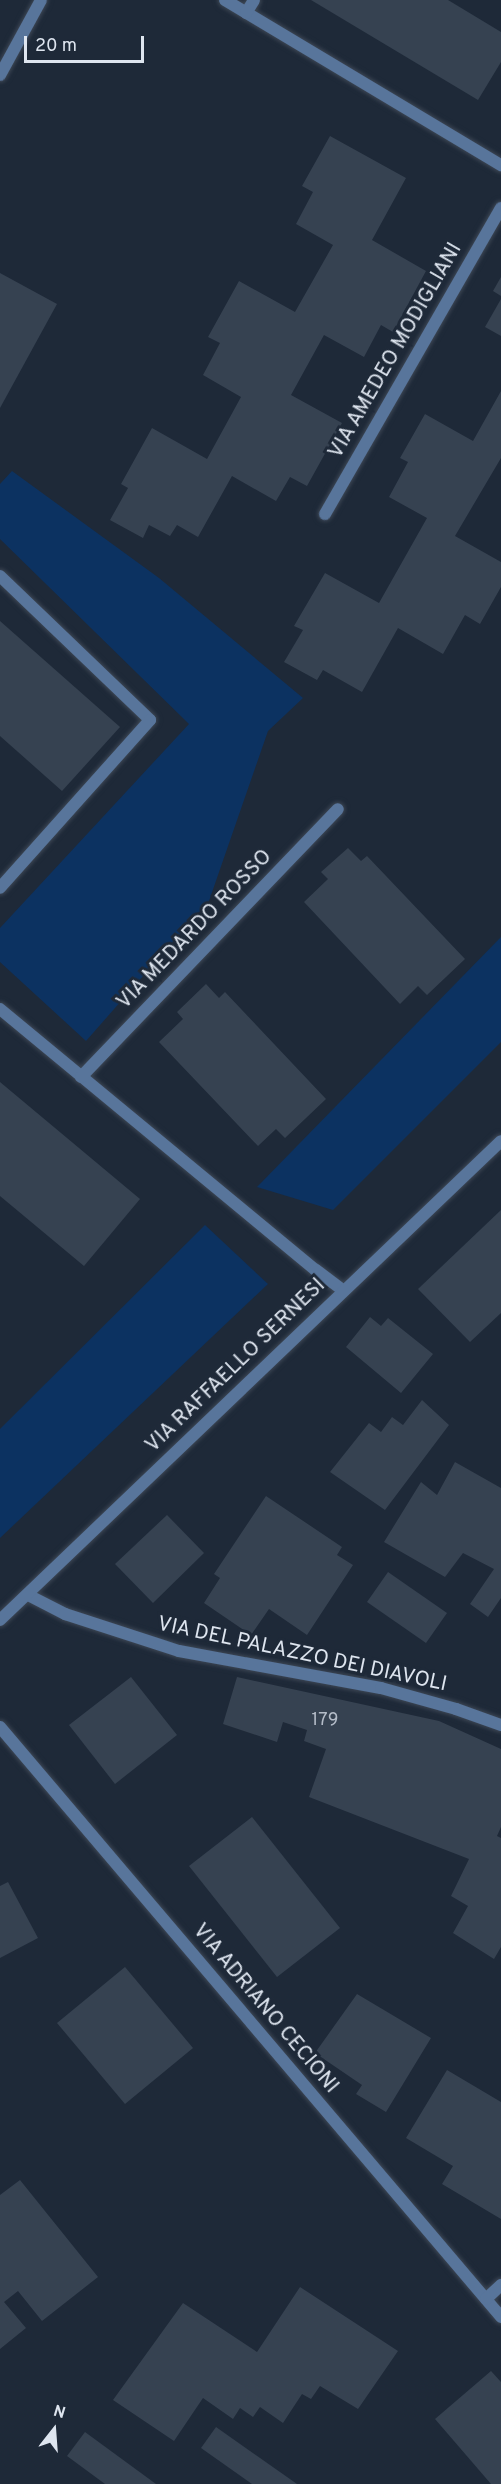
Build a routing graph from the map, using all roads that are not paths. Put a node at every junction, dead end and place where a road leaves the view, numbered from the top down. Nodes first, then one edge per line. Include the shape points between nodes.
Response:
1 (41, 0) edge
2 (225, 0) edge
3 (254, 0) edge
4 (246, 13) junction
5 (0, 75) edge
6 (501, 165) edge
7 (501, 208) edge
8 (324, 514) dead end
9 (0, 576) edge
10 (338, 809) dead end
11 (0, 888) edge
12 (0, 1009) edge
13 (81, 1077) junction
14 (501, 1142) edge
15 (343, 1290) junction
16 (28, 1595) junction
17 (0, 1620) edge
18 (501, 1725) edge
19 (0, 1727) edge
20 (501, 2285) edge
21 (486, 2299) junction
22 (501, 2317) edge

1 - 5 street
2 - 4 street
3 - 4 street
4 - 6 street
7 - 8 street, VIA AMEDEO MODIGLIANI
9 - 11 street via 150,720
10 - 13 street, VIA MEDARDO ROSSO
12 - 13 street
13 - 15 street
14 - 15 street, VIA RAFFAELLO SERNESI
15 - 16 street, VIA RAFFAELLO SERNESI
16 - 17 street, VIA RAFFAELLO SERNESI
16 - 18 street, VIA DEL PALAZZO DEI DIAVOLI via 65,1614 179,1651 381,1688
19 - 21 street, VIA ADRIANO CECIONI
20 - 21 street
21 - 22 street, VIA ADRIANO CECIONI

